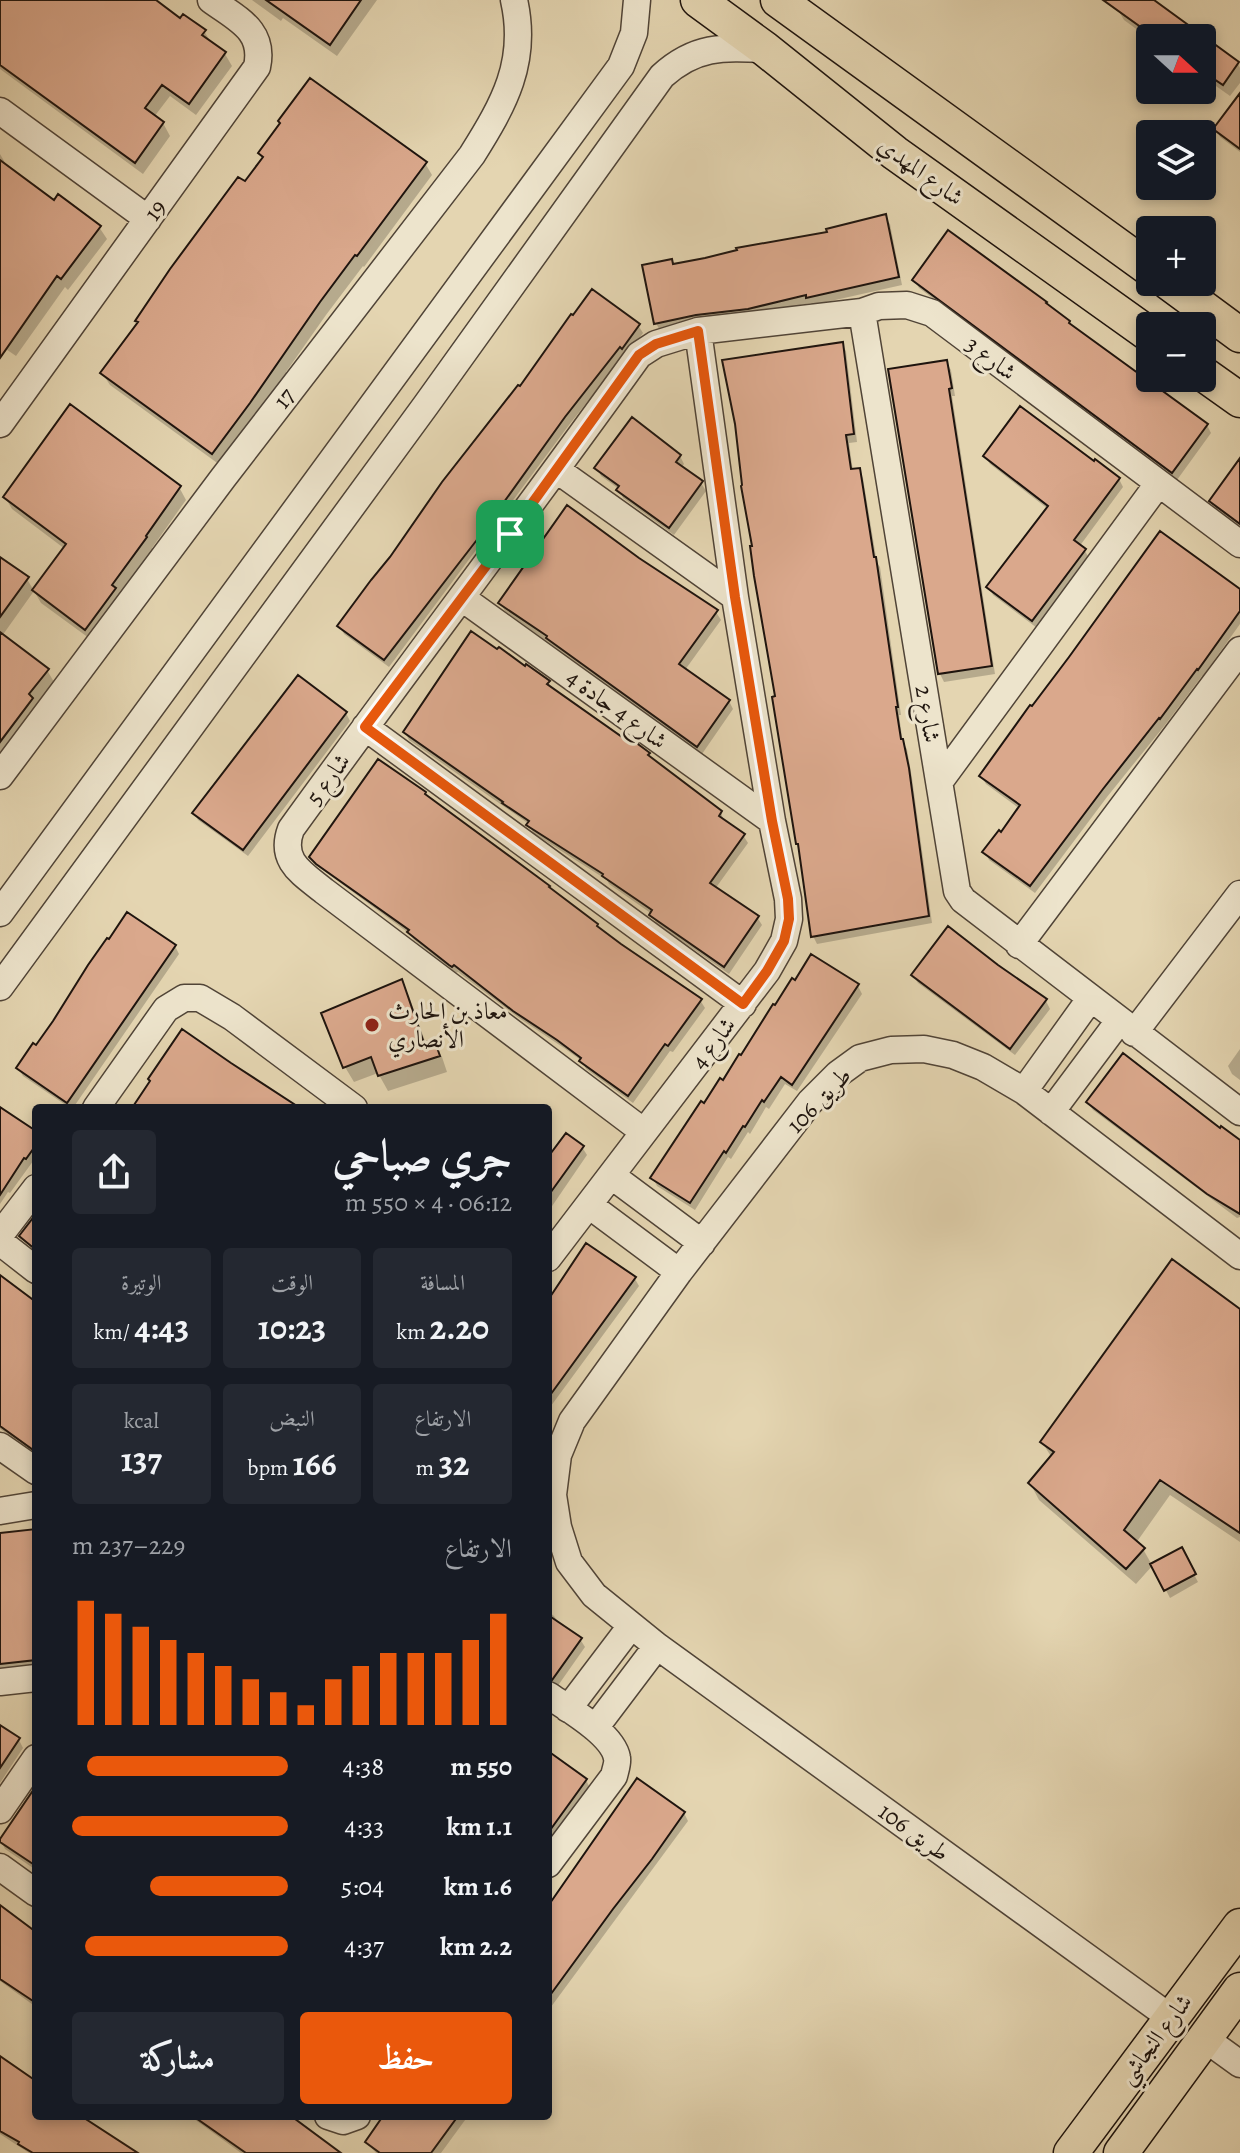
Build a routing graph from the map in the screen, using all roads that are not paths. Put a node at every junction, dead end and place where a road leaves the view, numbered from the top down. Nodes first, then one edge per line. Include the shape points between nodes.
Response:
1 (211, 0) edge
2 (514, 0) edge
3 (637, 0) edge
4 (698, 0) edge
5 (783, 2) edge
6 (765, 49) junction
7 (0, 111) edge
8 (148, 219) junction
9 (1136, 259) edge
10 (1187, 296) edge
11 (862, 312) junction
12 (1136, 325) edge
13 (698, 331) junction
14 (1240, 335) edge
15 (1216, 383) edge
16 (10, 387) edge
17 (1240, 400) edge
18 (0, 424) edge
19 (557, 470) junction
20 (1158, 484) junction
21 (1240, 544) edge
22 (735, 597) junction
23 (462, 598) junction
24 (1240, 650) edge
25 (365, 727) junction
26 (0, 776) edge
27 (940, 781) junction
28 (772, 821) junction
29 (16, 892) junction
30 (1240, 894) edge
31 (0, 913) edge
32 (1019, 945) junction
33 (0, 962) edge
34 (0, 987) edge
35 (1090, 999) junction
36 (743, 1004) junction
37 (1126, 1027) junction
38 (1024, 1091) junction
39 (99, 1104) edge
40 (349, 1104) edge
41 (1051, 1112) junction
42 (1240, 1112) edge
43 (644, 1132) junction
44 (612, 1176) junction
45 (32, 1193) edge
46 (589, 1205) junction
47 (0, 1235) edge
48 (0, 1242) edge
49 (702, 1243) junction
50 (552, 1253) edge
51 (1240, 1256) edge
52 (32, 1267) edge
53 (679, 1272) junction
54 (0, 1446) edge
55 (32, 1468) edge
56 (32, 1506) edge
57 (0, 1511) edge
58 (631, 1626) junction
59 (657, 1646) junction
60 (32, 1678) edge
61 (0, 1682) edge
62 (558, 1702) edge
63 (595, 1728) junction
64 (32, 1764) edge
65 (0, 1810) edge
66 (552, 1859) edge
67 (0, 1867) edge
68 (32, 1890) edge
69 (1240, 1926) edge
70 (1240, 1990) edge
71 (1171, 2018) junction
72 (1204, 2038) junction
73 (1240, 2064) edge
74 (1071, 2153) edge
75 (1121, 2153) edge

1 - 8 street, 19 via 252,32 260,55 257,67
2 - 26 street, 17 via 518,17 512,81 472,155
3 - 29 street via 634,33 621,66
4 - 6 main road, شارع المهدي
5 - 9 main road
6 - 12 main road, شارع المهدي via 895,153
6 - 34 street via 711,49 662,76
7 - 8 street
8 - 16 street, 19
10 - 14 main road
11 - 13 street, شارع 3
11 - 20 street, شارع 3 via 907,305 932,313
11 - 27 street, شارع 2
13 - 19 street, شارع 5 via 639,355
13 - 22 street, شارع 4
15 - 17 main road
16 - 18 street, 19
19 - 22 street
19 - 23 street, شارع 5
20 - 21 street, شارع 3
20 - 27 street
22 - 28 street, شارع 4
23 - 25 street, شارع 5
23 - 28 street, شارع 4 جادة 4
24 - 32 street
25 - 36 street
25 - 43 street, شارع 5 via 291,829 287,853 298,870
27 - 32 street, شارع 2 via 957,891
28 - 36 street, شارع 4 via 789,919 784,941
29 - 31 street
29 - 33 street via 30,891 38,906
30 - 37 street
32 - 35 street, شارع 2
35 - 37 street, شارع 2
35 - 38 street
36 - 43 street, شارع 4
37 - 41 street
37 - 42 street, شارع 2
38 - 41 street, طريق 106
38 - 49 street, طريق 106 via 983,1067 924,1049 860,1058 810,1102
39 - 40 street via 166,1009 184,998 200,998
41 - 51 street, طريق 106
43 - 44 street, شارع 4
44 - 46 street, شارع 4
44 - 49 street
45 - 47 street
46 - 50 street, شارع 4
46 - 53 street
48 - 52 street
49 - 53 street, طريق 106
53 - 58 street, طريق 106 via 572,1421 558,1455 553,1495 569,1562 594,1595
54 - 55 street
56 - 57 street
58 - 59 street, طريق 106
58 - 62 street
59 - 63 street
59 - 71 street, طريق 106
60 - 61 street
62 - 63 street
63 - 66 street via 618,1759 614,1776
64 - 65 street
67 - 68 street
69 - 71 main road, شارع النجاشي
70 - 72 main road, شارع النجاشي
71 - 74 main road, شارع النجاشي
72 - 73 street
72 - 75 main road, شارع النجاشي

